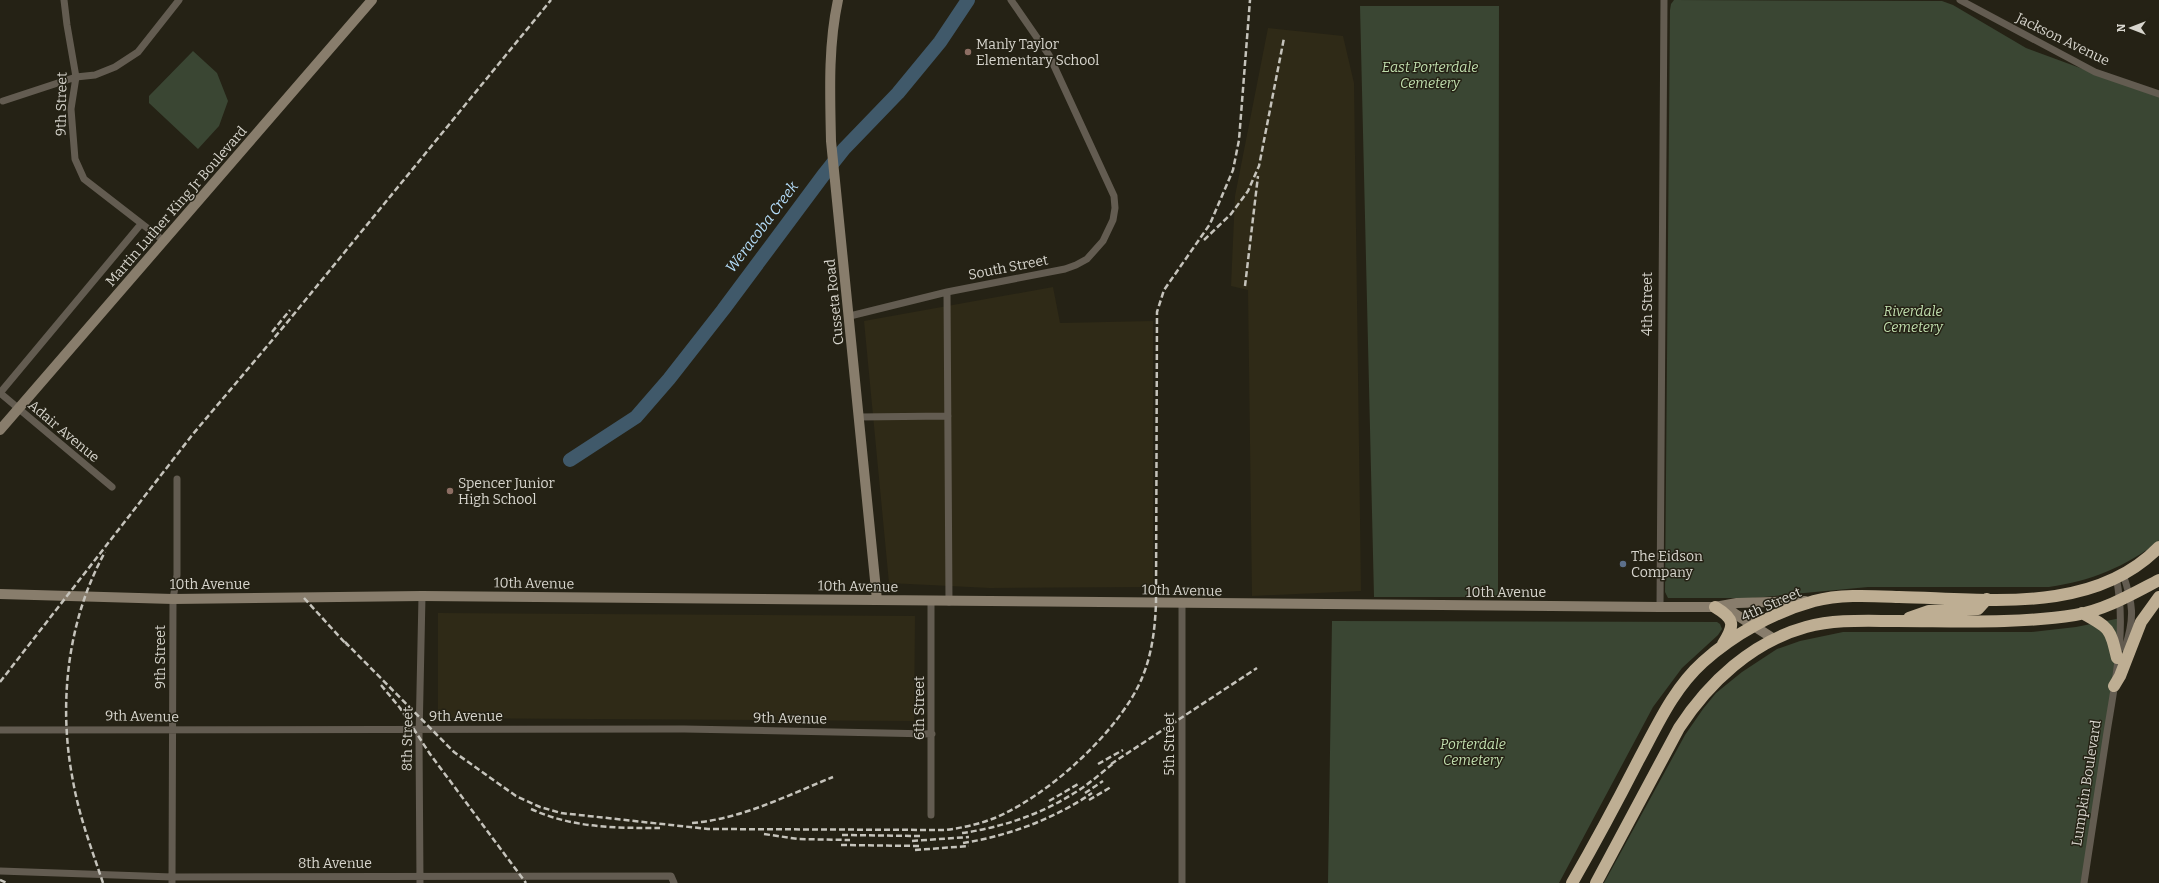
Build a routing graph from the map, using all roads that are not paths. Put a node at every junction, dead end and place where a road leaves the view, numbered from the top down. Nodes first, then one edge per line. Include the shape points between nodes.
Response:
1 (64, 0) edge
2 (179, 0) edge
3 (372, 0) edge
4 (838, 0) edge
5 (1011, 0) edge
6 (1664, 0) edge
7 (1960, 0) edge
8 (76, 77) junction
9 (2159, 94) edge
10 (3, 101) dead end
11 (141, 224) junction
12 (164, 241) junction
13 (947, 292) junction
14 (850, 316) junction
15 (0, 393) edge
16 (18, 409) junction
17 (948, 416) junction
18 (859, 417) junction
19 (0, 430) edge
20 (177, 479) dead end
21 (112, 487) dead end
22 (2156, 549) edge
23 (2120, 576) junction
24 (2159, 580) edge
25 (0, 594) edge
26 (422, 596) junction
27 (2159, 597) edge
28 (2126, 598) junction
29 (174, 599) junction
30 (1987, 599) junction
31 (877, 600) junction
32 (1815, 601) junction
33 (931, 602) junction
34 (949, 602) junction
35 (1182, 604) junction
36 (1715, 607) junction
37 (1660, 608) junction
38 (2082, 613) junction
39 (1900, 621) junction
40 (1754, 626) junction
41 (1774, 639) junction
42 (1723, 645) junction
43 (2117, 658) junction
44 (2114, 686) junction
45 (0, 730) edge
46 (172, 730) junction
47 (419, 730) junction
48 (932, 734) junction
49 (931, 815) dead end
50 (0, 871) edge
51 (420, 879) edge
52 (172, 880) edge
53 (672, 880) edge
54 (1182, 883) edge
55 (1572, 883) edge
56 (1596, 883) edge
57 (2084, 883) edge

1 - 8 street, 9th Street
2 - 8 street via 138,52 95,75
3 - 12 main road, Martin Luther King Jr Boulevard
4 - 14 main road, Cusseta Road via 833,24 830,81 831,141
5 - 13 street, South Street via 1049,55 1088,137 1114,196 1113,220 1103,241 1086,259 1076,265
6 - 37 street, 4th Street
7 - 9 street, Jackson Avenue via 2095,72
8 - 10 street
8 - 11 street, 9th Street via 71,109 75,159 84,179
11 - 12 street, 9th Street
11 - 15 street
12 - 16 main road, Martin Luther King Jr Boulevard
13 - 14 street, South Street
13 - 17 street
14 - 18 main road, Cusseta Road
15 - 16 street, Adair Avenue
16 - 19 main road, Martin Luther King Jr Boulevard
16 - 21 street, Adair Avenue
17 - 18 street
17 - 34 street
18 - 31 main road, Cusseta Road
20 - 29 street, 9th Street
22 - 23 highway, 4th Street
23 - 28 street, Lumpkin Boulevard
23 - 30 highway, 4th Street via 2063,596
24 - 28 highway
25 - 29 main road, 10th Avenue
26 - 29 main road, 10th Avenue
26 - 31 main road, 10th Avenue
26 - 47 street, 8th Street
27 - 44 highway via 2141,622
28 - 38 highway
28 - 43 street, Lumpkin Boulevard
28 - 44 street, Lumpkin Boulevard via 2131,629
29 - 46 street, 9th Street
30 - 32 highway, 4th Street via 1863,596
30 - 39 highway via 1978,609 1929,611
31 - 33 main road, 10th Avenue
32 - 36 main road, 10th Avenue via 1737,603
32 - 40 highway, 4th Street via 1785,611
33 - 34 main road, 10th Avenue
33 - 48 street, 6th Street
34 - 35 main road, 10th Avenue
35 - 37 main road, 10th Avenue
35 - 54 street, 5th Street
36 - 37 main road, 10th Avenue
36 - 40 main road, 10th Avenue via 1729,610
36 - 42 highway via 1728,615 1731,624 1732,630
38 - 39 highway via 2012,620
38 - 43 highway via 2105,625 2112,638
39 - 41 highway via 1836,621 1806,627
40 - 41 main road, 10th Avenue
40 - 42 highway, 4th Street
41 - 56 highway via 1757,647 1692,707
42 - 55 highway, 4th Street via 1677,690
43 - 44 street, Lumpkin Boulevard
44 - 57 street, Lumpkin Boulevard
45 - 46 street, 9th Avenue
46 - 47 street, 9th Avenue
46 - 52 street, 9th Street
47 - 48 street, 9th Avenue via 684,730
47 - 51 street, 8th Street
48 - 49 street, 6th Street
50 - 52 street, 8th Avenue
51 - 52 street, 8th Avenue
51 - 53 street, 8th Avenue

